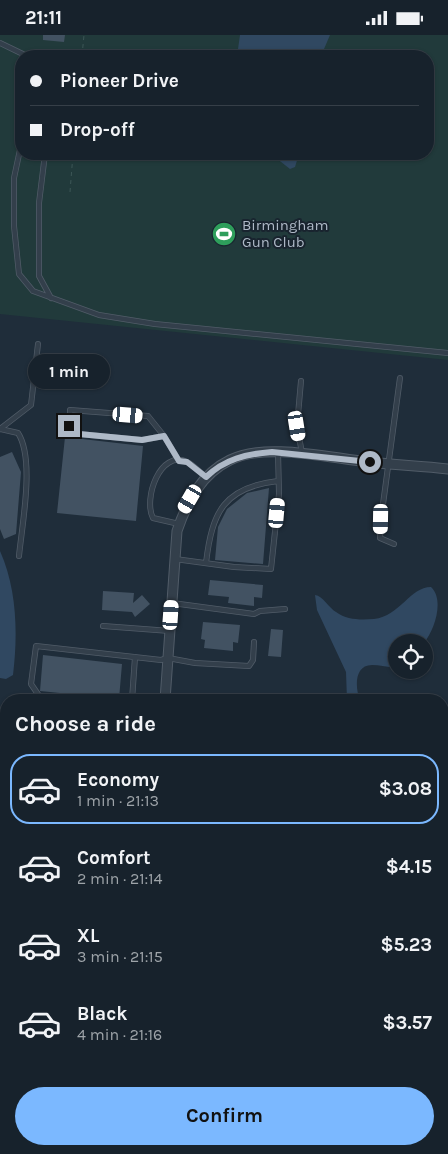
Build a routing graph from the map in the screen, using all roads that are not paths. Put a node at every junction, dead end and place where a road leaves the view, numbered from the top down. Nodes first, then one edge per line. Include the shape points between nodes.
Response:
1 (0, 43) edge
2 (15, 50) edge
3 (18, 160) edge
4 (44, 160) edge
5 (51, 298) junction
6 (38, 344) dead end
7 (448, 353) edge
8 (400, 378) dead end
9 (301, 381) dead end
10 (0, 429) edge
11 (164, 436) junction
12 (278, 453) junction
13 (302, 455) junction
14 (179, 461) junction
15 (387, 463) junction
16 (448, 469) edge
17 (206, 477) junction
18 (278, 481) junction
19 (179, 524) junction
20 (394, 543) dead end
21 (19, 556) dead end
22 (175, 559) junction
23 (206, 563) junction
24 (172, 603) junction
25 (284, 609) dead end
26 (103, 626) dead end
27 (170, 631) junction
28 (254, 642) dead end
29 (136, 657) junction
30 (168, 658) junction
31 (38, 694) edge
32 (133, 694) edge
33 (166, 694) edge

1 - 2 lane
3 - 5 lane via 14,178 14,226 18,274 33,291
4 - 5 lane via 39,203 39,276
5 - 7 lane via 99,315 155,324
6 - 10 lane via 31,405
8 - 15 lane
9 - 13 lane via 297,426
10 - 21 lane via 18,433 25,452 26,482
11 - 11 lane via 148,416 70,410 70,431 79,434 142,440
11 - 14 lane
12 - 13 street
12 - 17 street via 258,453 231,459
12 - 18 lane
13 - 15 street
14 - 17 lane via 187,462
14 - 19 lane via 163,468 155,478 149,504 153,518
15 - 16 street
15 - 20 lane via 380,538
17 - 19 street via 188,503
18 - 23 lane via 255,484 238,491 220,509 209,538
18 - 23 lane via 271,569
19 - 22 street
22 - 23 lane
22 - 24 street
24 - 25 lane via 254,614
24 - 27 street
26 - 27 lane
27 - 30 street
28 - 30 lane via 253,660 249,666
29 - 30 lane
29 - 31 lane via 36,647 31,683
29 - 32 lane
30 - 33 street

